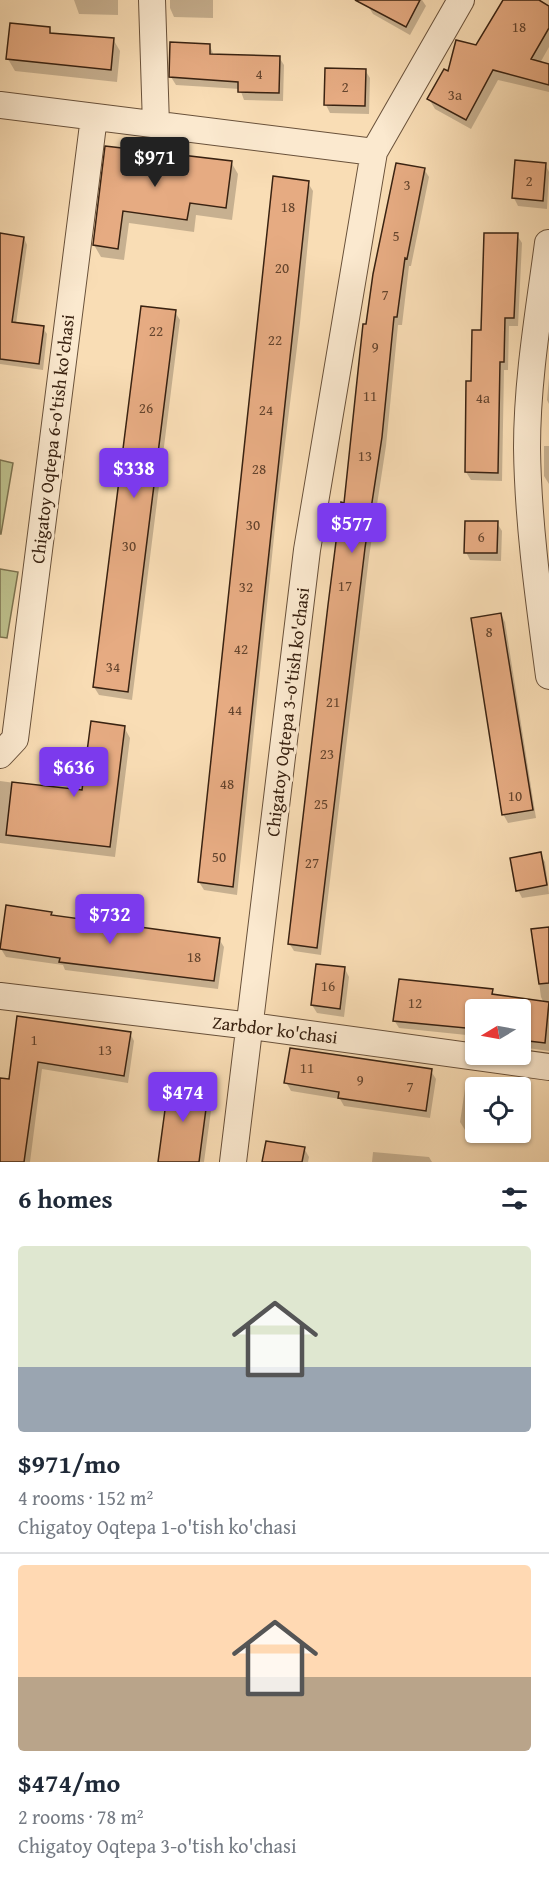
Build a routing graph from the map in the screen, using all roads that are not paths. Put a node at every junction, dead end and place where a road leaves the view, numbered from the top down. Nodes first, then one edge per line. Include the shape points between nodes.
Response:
1 (152, 0) edge
2 (461, 0) edge
3 (0, 105) edge
4 (94, 117) junction
5 (156, 125) junction
6 (374, 152) junction
7 (548, 243) edge
8 (549, 676) edge
9 (0, 755) edge
10 (0, 996) edge
11 (251, 1026) junction
12 (549, 1067) edge
13 (233, 1162) edge

1 - 5 street
2 - 6 street, Chigatoy Oqtepa 3-o'tish ko'chasi
3 - 4 street
4 - 5 street
4 - 9 street, Chigatoy Oqtepa 6-o'tish ko'chasi via 15,739
5 - 6 street
6 - 11 street, Chigatoy Oqtepa 3-o'tish ko'chasi via 307,550
7 - 8 street via 530,377 527,450
10 - 11 street, Zarbdor ko'chasi
11 - 12 street, Zarbdor ko'chasi
11 - 13 street, Chigatoy Oqtepa 3-o'tish ko'chasi

